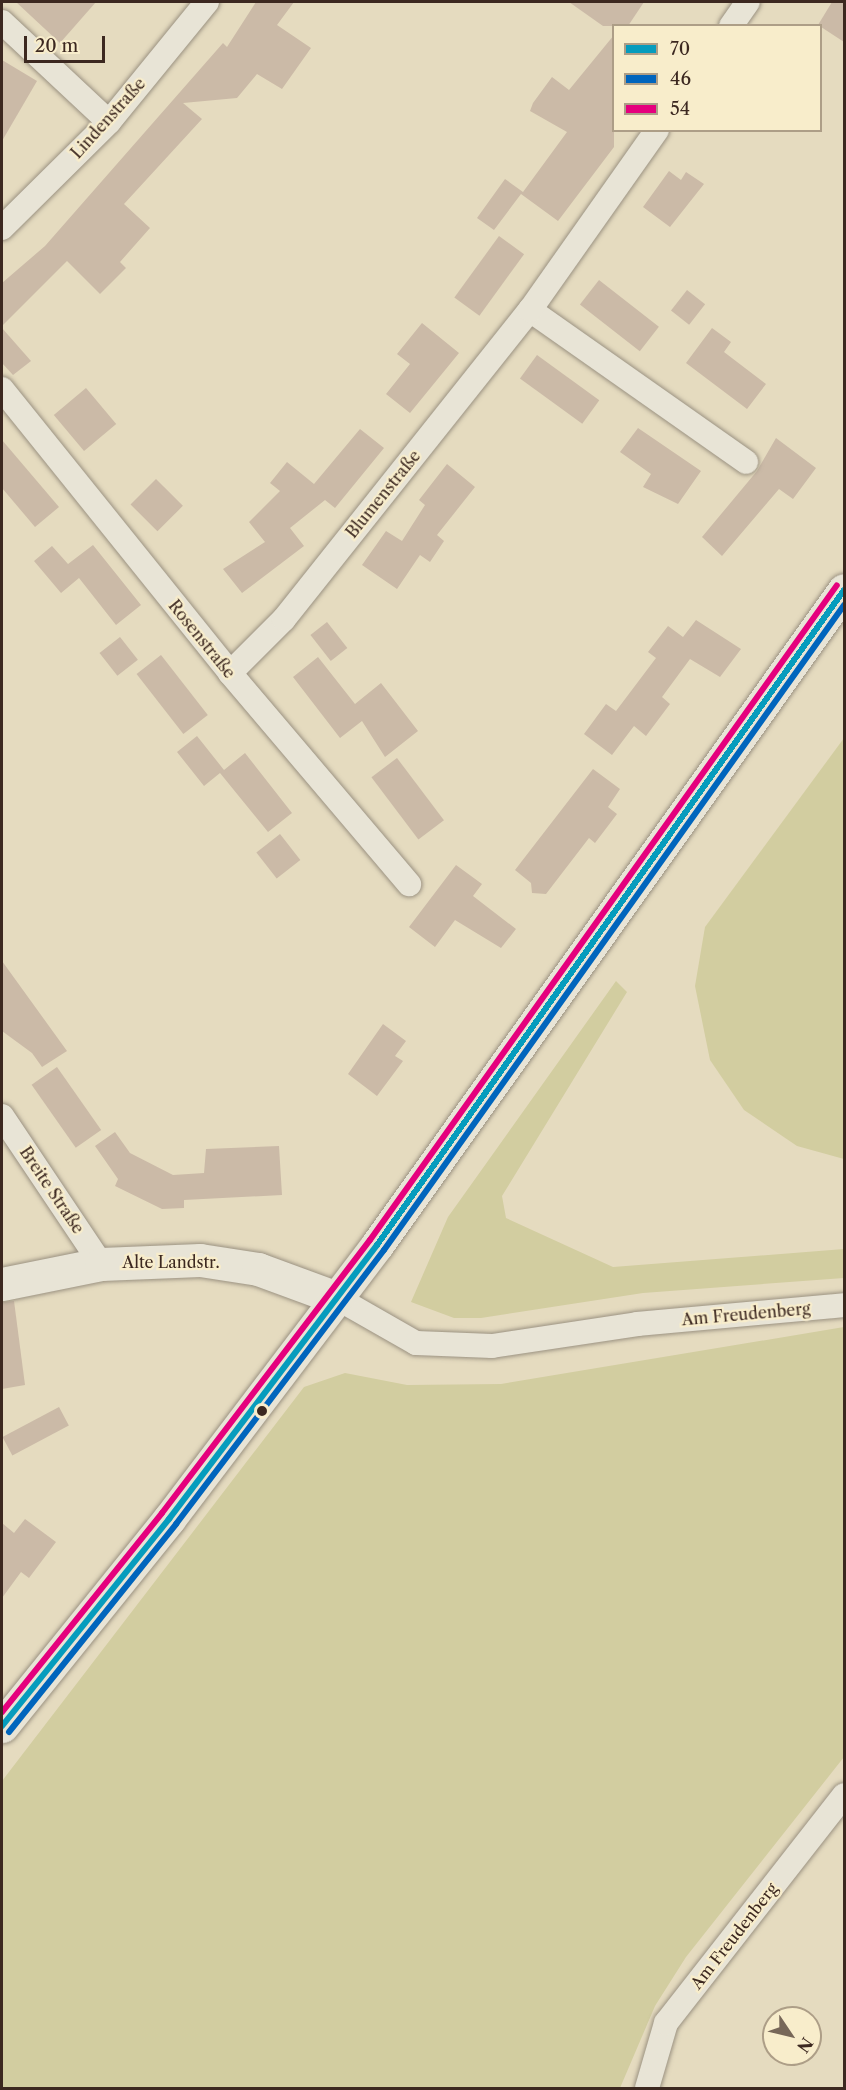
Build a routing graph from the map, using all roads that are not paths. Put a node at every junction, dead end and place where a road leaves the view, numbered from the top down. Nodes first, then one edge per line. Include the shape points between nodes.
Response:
1 (207, 2) edge
2 (748, 2) edge
3 (2, 22) edge
4 (732, 24) edge
5 (109, 122) junction
6 (656, 132) edge
7 (2, 228) edge
8 (530, 310) junction
9 (2, 389) edge
10 (746, 462) dead end
11 (844, 590) edge
12 (230, 673) junction
13 (409, 884) dead end
14 (2, 1116) edge
15 (101, 1264) junction
16 (2, 1284) edge
17 (337, 1298) junction
18 (844, 1305) edge
19 (2, 1726) edge
20 (844, 1795) edge
21 (647, 2088) edge

1 - 5 street, Lindenstraße
2 - 4 street
3 - 5 street
5 - 7 street, Lindenstraße
6 - 8 street, Blumenstraße
8 - 10 street
8 - 12 street, Blumenstraße via 284,619
9 - 12 street, Rosenstraße
11 - 17 street
12 - 13 street, Rosenstraße
14 - 15 street, Breite Straße
15 - 16 street, Alte Landstr.
15 - 17 street, Alte Landstr. via 227,1262
17 - 18 street, Am Freudenberg via 417,1343 492,1346 637,1324
17 - 19 street
20 - 21 street, Am Freudenberg via 666,2023

